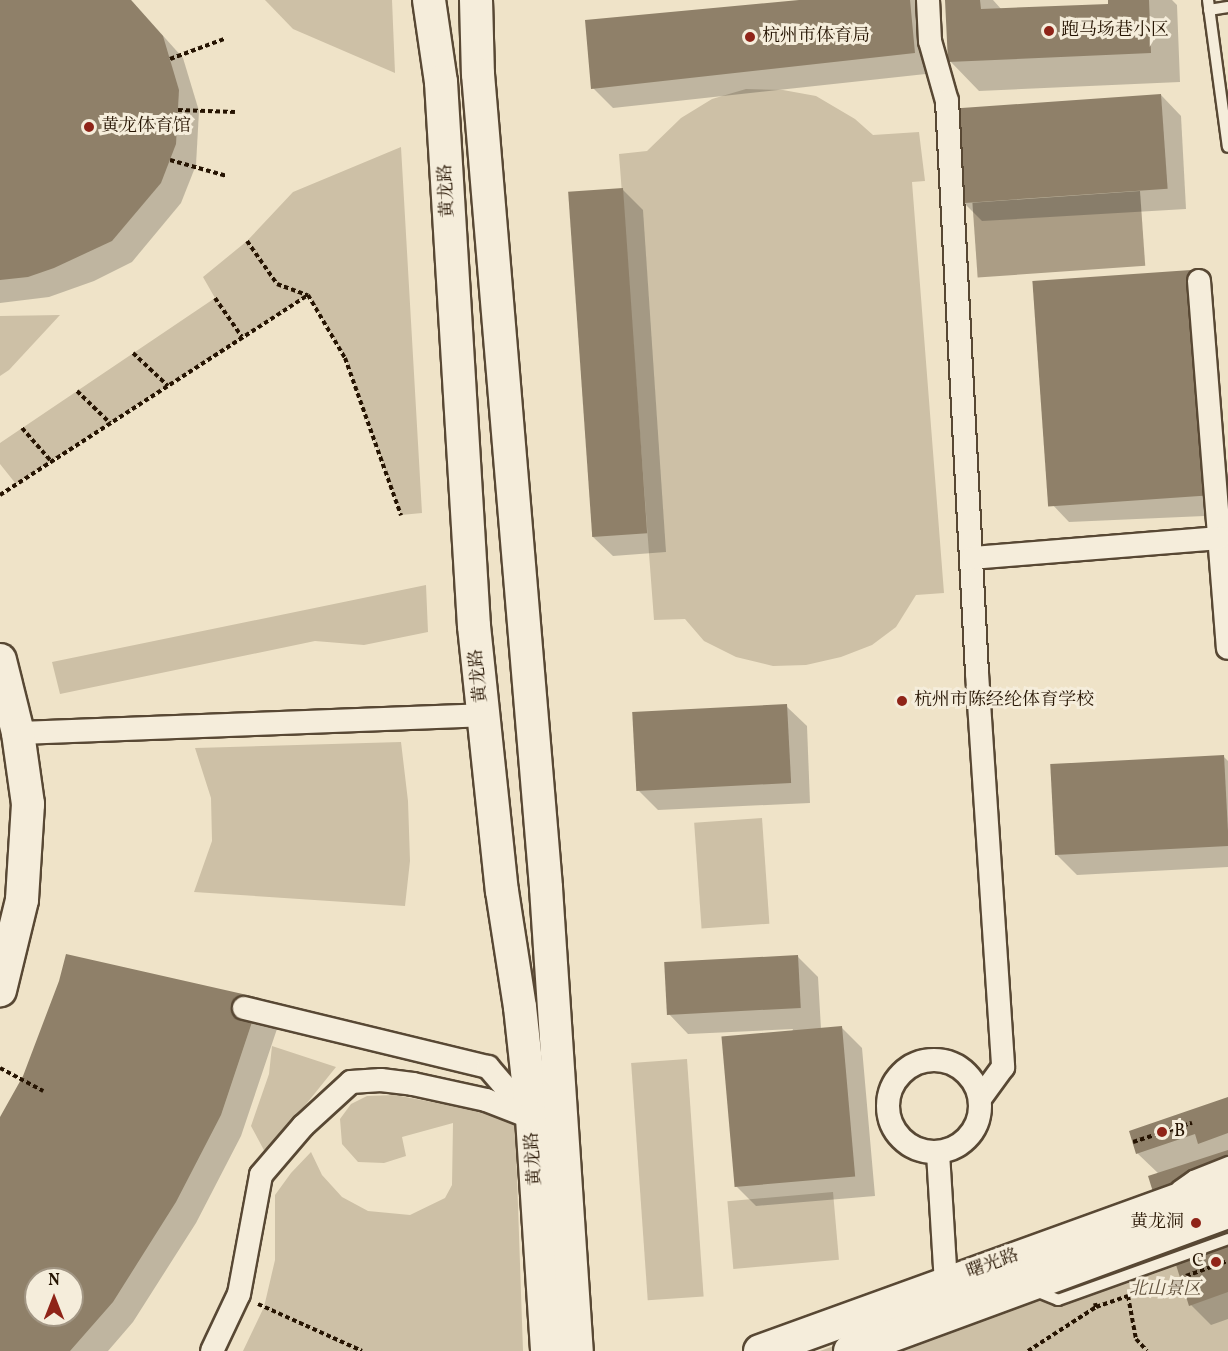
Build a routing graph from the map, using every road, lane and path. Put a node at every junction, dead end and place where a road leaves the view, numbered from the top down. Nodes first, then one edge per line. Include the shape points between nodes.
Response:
1 (429, 0) edge
2 (448, 0) edge
3 (476, 0) edge
4 (928, 0) edge
5 (1209, 5) edge
6 (1228, 7) edge
7 (224, 39) dead end
8 (170, 59) dead end
9 (478, 74) junction
10 (178, 110) dead end
11 (236, 112) dead end
12 (1228, 147) edge
13 (170, 159) dead end
14 (227, 176) dead end
15 (247, 242) dead end
16 (1199, 281) dead end
17 (308, 295) junction
18 (215, 297) dead end
19 (242, 337) junction
20 (133, 353) dead end
21 (168, 386) junction
22 (77, 391) dead end
23 (110, 423) junction
24 (22, 428) dead end
25 (51, 461) junction
26 (0, 495) edge
27 (401, 515) dead end
28 (1218, 538) junction
29 (972, 558) junction
30 (520, 590) junction
31 (472, 597) junction
32 (1228, 648) edge
33 (0, 660) edge
34 (484, 715) junction
35 (18, 733) junction
36 (0, 990) edge
37 (244, 1008) dead end
38 (0, 1068) edge
39 (43, 1091) dead end
40 (980, 1099) junction
41 (532, 1118) junction
42 (1192, 1123) dead end
43 (1133, 1142) dead end
44 (938, 1153) junction
45 (1228, 1162) edge
46 (1228, 1182) edge
47 (1143, 1212) junction
48 (1228, 1212) edge
49 (1228, 1239) edge
50 (1228, 1261) edge
51 (1186, 1276) dead end
52 (946, 1282) junction
53 (1024, 1287) junction
54 (1091, 1288) junction
55 (238, 1294) junction
56 (1096, 1307) junction
57 (212, 1351) edge
58 (362, 1351) edge
59 (548, 1351) edge
60 (577, 1351) edge
61 (760, 1351) edge
62 (850, 1351) edge
63 (1028, 1351) edge
64 (1147, 1351) edge

1 - 31 main road, 黄龙路 via 441,82
2 - 9 main road
3 - 9 main road, 黄龙路
4 - 29 street via 930,41 947,100
5 - 6 lane
5 - 12 lane
7 - 8 path
9 - 30 main road, 黄龙路
10 - 11 path
13 - 14 path
15 - 17 path via 277,284
16 - 28 street
17 - 19 path
17 - 27 path via 345,358
18 - 19 path
19 - 21 path
20 - 21 path
21 - 23 path
22 - 23 path
23 - 25 path
24 - 25 path
25 - 26 path
28 - 29 street
28 - 32 street
29 - 40 street via 1003,1067
30 - 31 main road via 512,608 498,616 484,611
30 - 60 main road, 黄龙路 via 546,888
31 - 34 main road, 黄龙路
33 - 35 main road
34 - 35 street
34 - 41 main road, 黄龙路
35 - 36 main road via 28,804 22,900
37 - 41 street via 488,1067
38 - 39 path
40 - 44 street via 980,1114 971,1135 953,1149
40 - 44 street via 966,1072 938,1059 909,1067 897,1077 887,1106 897,1135 908,1145
41 - 55 street via 486,1100 413,1084 351,1082 303,1126 261,1175
41 - 59 main road, 黄龙路
42 - 43 path
44 - 52 street
45 - 47 lane via 1193,1176
46 - 47 main road, 曙光路
47 - 52 main road, 曙光路
48 - 53 main road, 曙光路
49 - 54 lane
50 - 51 path
52 - 61 main road, 曙光路
53 - 54 lane via 1058,1299
53 - 62 main road, 曙光路
54 - 56 path
55 - 57 street
55 - 58 path
56 - 63 path
56 - 64 path via 1128,1296 1136,1339

